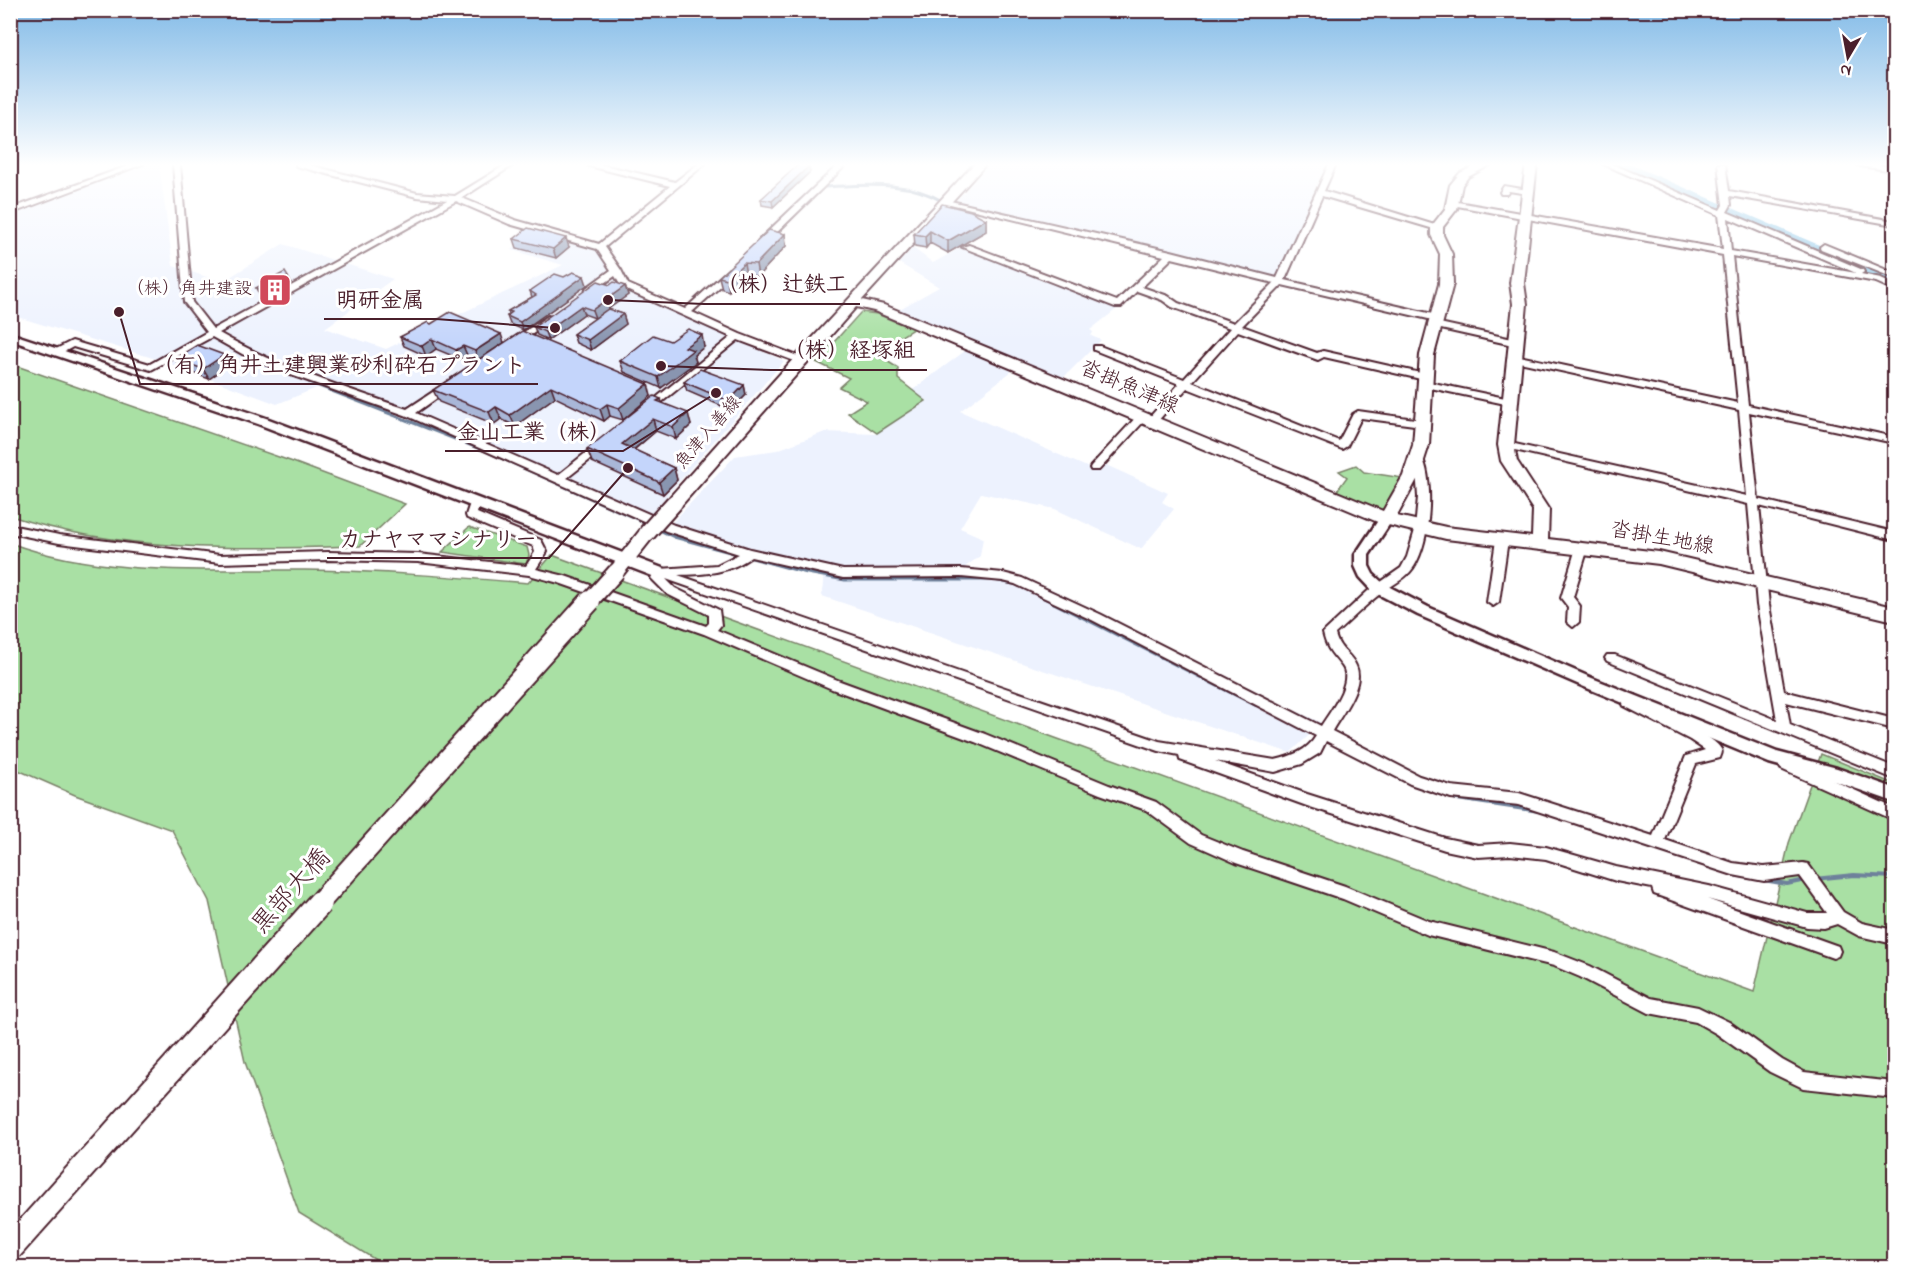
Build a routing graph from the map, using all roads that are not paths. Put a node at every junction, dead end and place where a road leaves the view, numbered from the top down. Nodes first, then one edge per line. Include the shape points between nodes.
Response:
1 (181, 224) edge
2 (410, 224) edge
3 (518, 224) edge
4 (629, 224) edge
5 (781, 224) edge
6 (926, 224) edge
7 (1040, 224) edge
8 (1304, 224) edge
9 (1423, 224) edge
10 (1440, 224) edge
11 (1525, 224) edge
12 (1572, 224) edge
13 (1726, 224) edge
14 (1757, 224) edge
15 (1762, 224) edge
16 (1437, 228) junction
17 (758, 246) edge
18 (600, 247) junction
19 (966, 247) dead end
20 (1727, 253) junction
21 (1171, 254) junction
22 (741, 263) edge
23 (617, 270) junction
24 (1894, 276) edge
25 (1878, 280) junction
26 (1279, 283) junction
27 (1894, 287) edge
28 (1136, 288) junction
29 (580, 296) edge
30 (854, 302) junction
31 (686, 313) junction
32 (552, 316) edge
33 (1436, 321) junction
34 (1236, 327) junction
35 (212, 333) junction
36 (10, 336) edge
37 (525, 336) junction
38 (736, 336) junction
39 (535, 340) edge
40 (1097, 348) dead end
41 (505, 349) edge
42 (1516, 350) junction
43 (57, 352) junction
44 (800, 360) junction
45 (1424, 380) junction
46 (457, 381) edge
47 (1186, 384) junction
48 (654, 391) dead end
49 (665, 396) junction
50 (1510, 402) junction
51 (1744, 407) junction
52 (408, 412) junction
53 (638, 416) edge
54 (1147, 419) junction
55 (1422, 423) junction
56 (612, 437) edge
57 (1894, 440) edge
58 (1506, 445) junction
59 (1418, 459) junction
60 (1095, 468) dead end
61 (560, 479) junction
62 (1753, 501) junction
63 (475, 503) junction
64 (1386, 519) junction
65 (1419, 528) junction
66 (10, 529) edge
67 (1894, 536) edge
68 (1502, 540) junction
69 (1540, 544) junction
70 (1582, 548) junction
71 (749, 553) junction
72 (621, 566) junction
73 (529, 571) junction
74 (660, 573) junction
75 (1760, 582) junction
76 (1379, 588) junction
77 (1493, 602) dead end
78 (1894, 614) edge
79 (1573, 622) dead end
80 (708, 632) junction
81 (1611, 658) dead end
82 (1611, 692) junction
83 (1780, 695) junction
84 (1894, 724) edge
85 (1784, 726) junction
86 (1325, 733) junction
87 (1159, 746) junction
88 (1775, 758) junction
89 (1894, 773) edge
90 (1894, 795) edge
91 (1894, 814) edge
92 (1657, 843) junction
93 (1616, 873) junction
94 (1838, 917) junction
95 (1894, 937) edge
96 (1833, 951) dead end
97 (1894, 1090) edge
98 (10, 1249) edge

1 - 35 street via 188,302
2 - 35 street
3 - 18 street
4 - 18 street
5 - 17 street
6 - 30 main road, 魚津入善線
7 - 21 street
8 - 26 street
9 - 16 street
10 - 16 main road
11 - 42 main road via 1517,283 1520,304
12 - 20 street
13 - 20 street
14 - 25 street
15 - 24 street
16 - 33 main road via 1446,254 1446,284
18 - 23 street
19 - 28 street via 1118,305
20 - 25 street
20 - 51 street
21 - 26 street
21 - 28 street
22 - 31 street
23 - 29 street
23 - 31 street via 625,286
25 - 27 street
26 - 33 street
26 - 34 street
28 - 34 street
30 - 44 main road, 魚津入善線
30 - 54 main road, 沓掛魚津線 via 879,308
31 - 38 street
32 - 37 street
33 - 42 street
33 - 45 main road
34 - 45 street via 1318,357 1323,354
34 - 47 street
35 - 43 street via 152,367 72,344
35 - 52 street via 291,372
36 - 43 street
37 - 39 street
37 - 41 street
38 - 44 street
38 - 49 street
40 - 47 street
42 - 50 main road
42 - 51 street
43 - 63 street via 262,421
44 - 72 main road, 魚津入善線, bridge
45 - 50 street
45 - 55 main road
46 - 52 street
47 - 54 street
47 - 55 street via 1342,446 1358,414
48 - 49 street
49 - 53 street
50 - 58 main road
51 - 57 street
51 - 62 street
52 - 61 street
54 - 60 street
54 - 64 main road, 沓掛魚津線
55 - 59 main road
56 - 61 street
58 - 62 street
58 - 69 main road via 1509,461 1541,510
59 - 64 main road via 1400,500
59 - 65 street via 1424,478
61 - 71 street via 670,528
62 - 67 street
62 - 75 street
63 - 72 street
63 - 73 street via 471,515 537,543 541,552
64 - 65 main road, 沓掛魚津線
64 - 76 street via 1362,555 1367,578
65 - 68 main road, 沓掛生地線
65 - 76 street via 1408,567
66 - 73 street via 220,559 418,558
68 - 69 main road, 沓掛生地線
68 - 77 street
69 - 70 main road, 沓掛生地線
70 - 75 main road, 沓掛生地線 via 1659,558
70 - 79 street via 1567,598 1574,606
71 - 74 street via 734,566 714,572
71 - 86 street via 843,574 961,573 1018,581
72 - 74 street
72 - 98 main road, 黒部大橋, bridge
73 - 80 street
74 - 80 street via 657,578 671,591 715,614 715,625
74 - 87 street
75 - 78 main road, 沓掛生地線
75 - 83 street
76 - 82 street
76 - 86 street via 1329,633 1332,646 1351,667 1352,684
80 - 97 street via 1151,806 1196,839 1241,858 1345,893 1428,928 1554,959 1649,1005 1698,1015 1803,1080
81 - 85 street
82 - 88 street
82 - 92 street via 1647,714 1704,740 1715,750 1715,754 1691,760
83 - 84 street
83 - 85 street
85 - 89 street
86 - 87 street via 1316,748 1297,760 1275,766
86 - 92 street via 1424,783 1451,792 1519,799
87 - 93 street via 1307,800 1445,844 1478,851 1546,853
88 - 90 street
88 - 91 street
92 - 94 street via 1733,869 1764,874 1803,869
93 - 94 street via 1807,920
93 - 96 street
94 - 95 street via 1859,929

